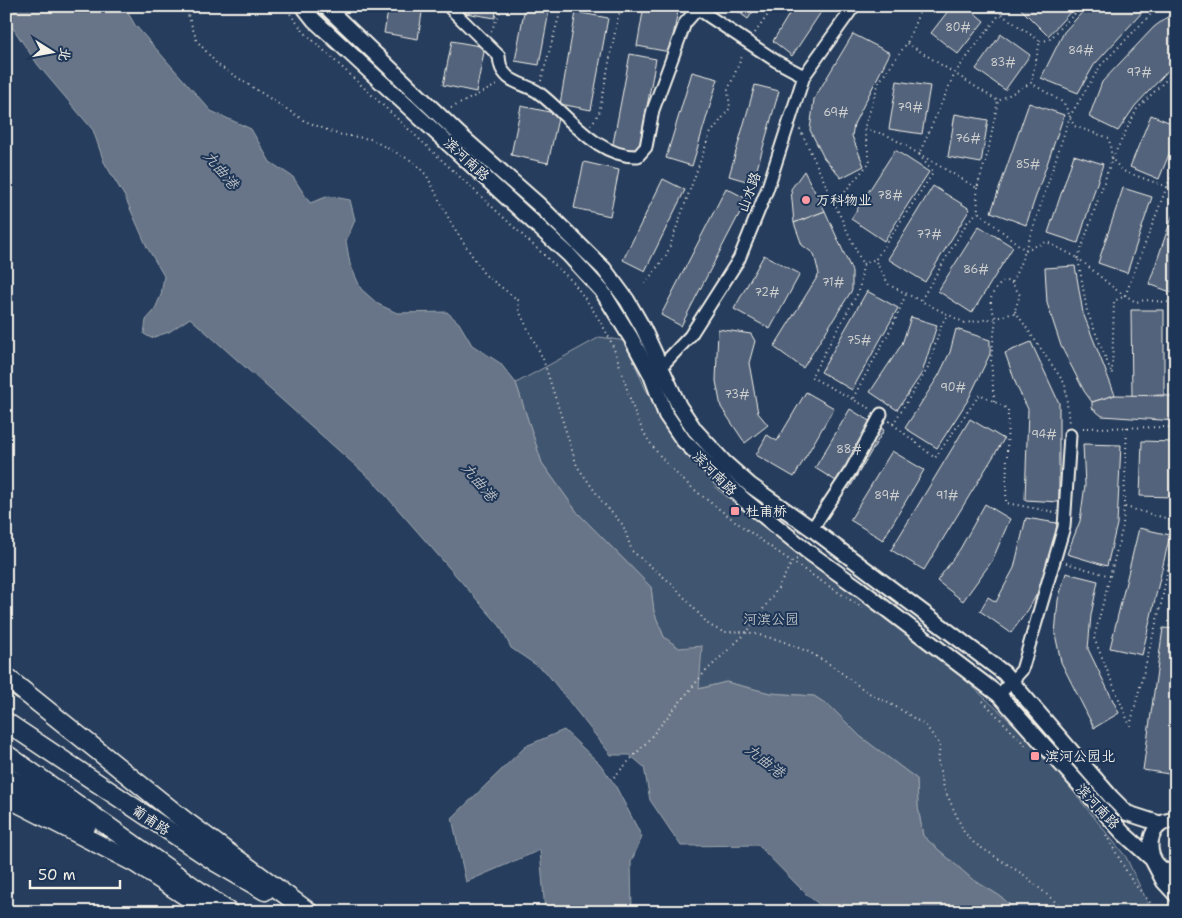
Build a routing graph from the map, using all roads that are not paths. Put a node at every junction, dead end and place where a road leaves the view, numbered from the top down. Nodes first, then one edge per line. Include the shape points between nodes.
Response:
1 (303, 6) edge
2 (325, 6) edge
3 (448, 6) edge
4 (854, 6) edge
5 (699, 8) edge
6 (804, 76) junction
7 (656, 372) junction
8 (881, 414) road end
9 (1070, 436) dead end
10 (812, 528) junction
11 (6, 677) edge
12 (1012, 681) junction
13 (998, 695) junction
14 (6, 722) edge
15 (6, 754) edge
16 (6, 776) edge
17 (6, 797) edge
18 (1171, 819) edge
19 (1152, 859) junction
20 (135, 863) junction
21 (1176, 873) edge
22 (1176, 895) edge
23 (210, 912) edge
24 (229, 912) edge
25 (300, 912) edge
26 (309, 912) edge

1 - 7 street, 滨河南路 via 314,20 569,255 602,291
2 - 7 street via 604,269 627,300
3 - 5 street via 499,56 500,68 510,78 538,93 598,144 629,157 638,156 646,147 653,110 685,23
4 - 6 street, 山水路
5 - 6 street via 776,62
6 - 7 street, 山水路 via 767,190 739,259 690,336
7 - 10 street via 695,430 718,456 750,485
7 - 13 street, 滨河南路 via 666,415 683,440 722,481 807,551
8 - 10 street via 851,470
9 - 12 street via 1064,527 1022,670
10 - 12 street
11 - 26 main road via 184,820
12 - 13 street
12 - 18 street via 1127,813
13 - 19 street, 滨河南路 via 1123,833
14 - 25 main road, 葡甫路 via 217,863
15 - 24 main road, 葡甫路
16 - 20 main road via 64,811
17 - 20 main road
18 - 19 street via 1151,836
19 - 21 street via 1163,870
19 - 22 street, 滨河南路 via 1164,882
20 - 23 main road

